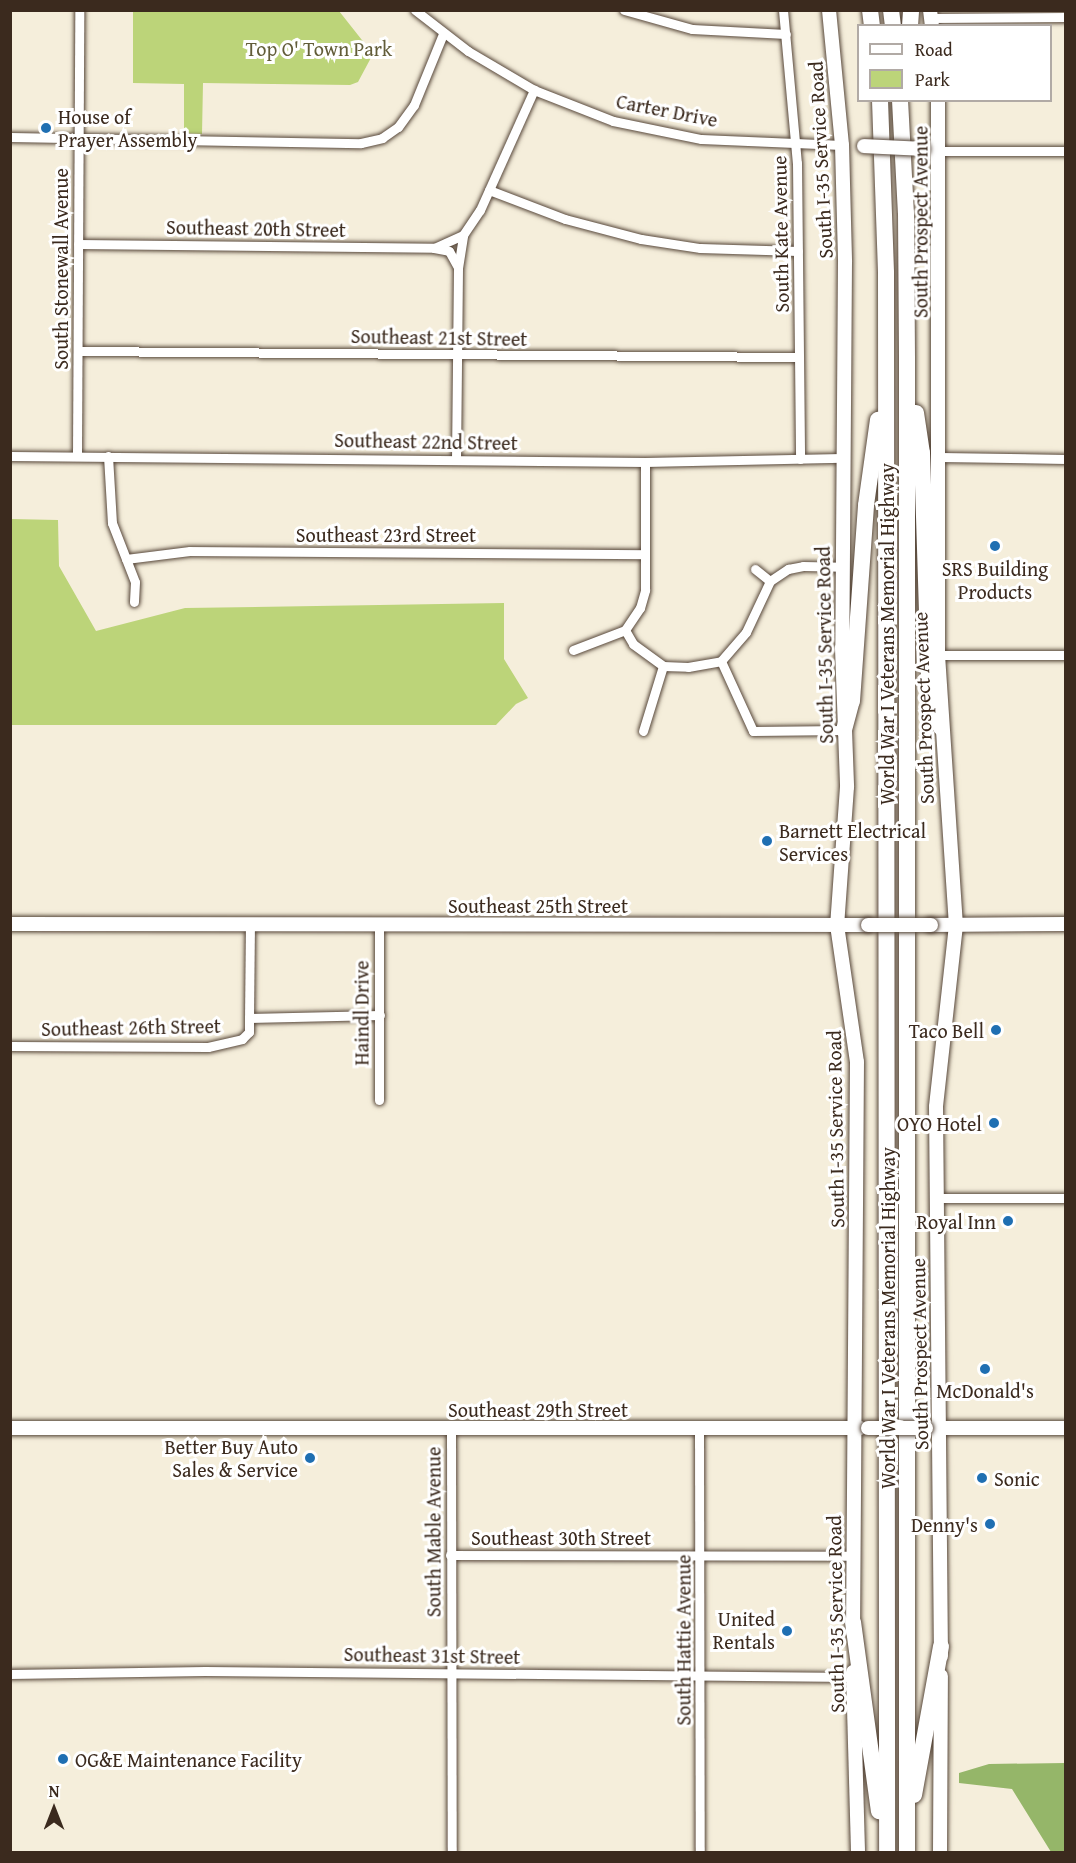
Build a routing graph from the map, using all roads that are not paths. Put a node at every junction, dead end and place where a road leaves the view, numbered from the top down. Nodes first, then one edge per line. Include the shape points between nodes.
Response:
1 (80, 10) edge
2 (415, 10) edge
3 (624, 10) edge
4 (783, 10) edge
5 (829, 10) edge
6 (1065, 17) edge
7 (932, 18) edge
8 (443, 34) junction
9 (786, 34) junction
10 (534, 90) junction
11 (880, 102) edge
12 (902, 102) edge
13 (938, 102) edge
14 (10, 137) edge
15 (79, 137) junction
16 (796, 142) junction
17 (842, 145) junction
18 (1065, 150) edge
19 (941, 151) junction
20 (489, 190) junction
21 (463, 235) junction
22 (78, 244) junction
23 (434, 248) junction
24 (798, 251) junction
25 (458, 268) junction
26 (78, 351) junction
27 (456, 355) junction
28 (799, 357) junction
29 (886, 357) junction
30 (907, 359) junction
31 (10, 456) edge
32 (77, 456) junction
33 (108, 456) junction
34 (842, 458) junction
35 (940, 458) junction
36 (800, 459) junction
37 (1065, 459) edge
38 (456, 460) junction
39 (645, 462) junction
40 (645, 554) junction
41 (126, 559) junction
42 (842, 567) junction
43 (755, 569) dead end
44 (770, 580) junction
45 (134, 602) dead end
46 (625, 630) junction
47 (573, 650) dead end
48 (938, 655) junction
49 (1065, 655) edge
50 (721, 661) junction
51 (663, 666) junction
52 (941, 728) junction
53 (844, 730) junction
54 (643, 731) dead end
55 (10, 924) edge
56 (250, 924) junction
57 (1065, 924) edge
58 (379, 925) junction
59 (837, 925) junction
60 (956, 925) junction
61 (380, 1015) junction
62 (249, 1018) junction
63 (10, 1046) edge
64 (379, 1100) dead end
65 (937, 1198) junction
66 (1065, 1198) edge
67 (10, 1428) edge
68 (451, 1428) junction
69 (699, 1428) junction
70 (852, 1428) junction
71 (942, 1428) junction
72 (1065, 1428) edge
73 (450, 1555) junction
74 (701, 1555) junction
75 (852, 1556) junction
76 (853, 1622) junction
77 (941, 1646) junction
78 (10, 1674) edge
79 (451, 1674) junction
80 (702, 1676) junction
81 (853, 1677) junction
82 (907, 1828) junction
83 (452, 1852) edge
84 (700, 1852) edge
85 (858, 1852) edge
86 (886, 1852) edge
87 (907, 1852) edge
88 (940, 1852) edge

1 - 15 street, South Stonewall Avenue
2 - 8 street, Carter Drive
3 - 9 street via 701,31
4 - 9 street, South Kate Avenue
5 - 17 main road, South I-35 Service Road
6 - 7 street
8 - 10 street, Carter Drive
8 - 15 street via 414,105 398,127 382,138 361,143
9 - 16 street, South Kate Avenue
10 - 16 street, Carter Drive via 585,112 663,133 730,141
10 - 20 street
11 - 29 highway, World War I Veterans Memorial Highway
12 - 30 highway, World War I Veterans Memorial Highway
13 - 19 main road, South Prospect Avenue
14 - 15 street
15 - 22 street, South Stonewall Avenue
16 - 17 street, Carter Drive
16 - 24 street, South Kate Avenue
17 - 19 main road, Carter Drive, bridge
17 - 34 main road, South I-35 Service Road
18 - 19 street
19 - 35 main road, South Prospect Avenue
20 - 21 street
20 - 24 street via 575,222 640,239 700,248
21 - 23 street, Southeast 20th Street
21 - 25 street
22 - 23 street, Southeast 20th Street
22 - 26 street, South Stonewall Avenue
23 - 25 street, Southeast 20th Street via 449,251
24 - 28 street, South Kate Avenue
25 - 27 street
26 - 27 street, Southeast 21st Street
26 - 32 street, South Stonewall Avenue
27 - 28 street, Southeast 21st Street
27 - 38 street
28 - 36 street, South Kate Avenue
29 - 53 highway via 866,505 852,701
29 - 86 highway, World War I Veterans Memorial Highway
30 - 52 highway via 922,453 929,675
30 - 82 highway, World War I Veterans Memorial Highway
31 - 32 street, Southeast 22nd Street
32 - 33 street, Southeast 22nd Street
33 - 38 street, Southeast 22nd Street
33 - 41 street via 112,523
34 - 36 street, Southeast 22nd Street
34 - 42 main road, South I-35 Service Road
35 - 37 street
35 - 48 main road, South Prospect Avenue
36 - 39 street, Southeast 22nd Street
38 - 39 street, Southeast 22nd Street
39 - 40 street
40 - 41 street, Southeast 23rd Street via 190,551
40 - 46 street via 645,590 640,608
41 - 45 street via 135,582
42 - 44 street via 802,566
42 - 53 main road, South I-35 Service Road
43 - 44 street
44 - 50 street via 746,632
46 - 47 street
46 - 51 street via 633,644
48 - 49 street
48 - 52 main road, South Prospect Avenue
50 - 51 street via 688,667
50 - 53 street via 753,731
51 - 54 street
52 - 60 main road, South Prospect Avenue
53 - 59 main road, South I-35 Service Road via 847,788
55 - 56 main road, Southeast 25th Street
56 - 58 main road, Southeast 25th Street
56 - 62 street
57 - 60 main road, Southeast 25th Street
58 - 59 main road, Southeast 25th Street
58 - 61 street, Haindl Drive
59 - 60 main road, Southeast 25th Street, bridge
59 - 70 main road, South I-35 Service Road via 857,1062
60 - 65 main road, South Prospect Avenue via 937,1074
61 - 62 street, Southeast 26th Street
61 - 64 street, Haindl Drive
62 - 63 street, Southeast 26th Street via 249,1032 242,1039 217,1046
65 - 66 street
65 - 71 main road, South Prospect Avenue
67 - 68 main road, Southeast 29th Street
68 - 69 main road, Southeast 29th Street
68 - 73 street, South Mable Avenue
69 - 70 main road, Southeast 29th Street
69 - 74 street, South Hattie Avenue
70 - 71 main road, Southeast 29th Street, bridge
70 - 75 main road, South I-35 Service Road
71 - 72 main road, Southeast 29th Street
71 - 77 main road, South Prospect Avenue
73 - 74 street, Southeast 30th Street
73 - 79 street, South Mable Avenue
74 - 75 street, Southeast 30th Street
74 - 80 street, South Hattie Avenue
75 - 76 main road, South I-35 Service Road
76 - 81 main road, South I-35 Service Road
76 - 86 highway
77 - 82 highway
77 - 88 main road, South Prospect Avenue
78 - 79 street, Southeast 31st Street
79 - 80 street, Southeast 31st Street
79 - 83 street, South Mable Avenue
80 - 81 street, Southeast 31st Street
80 - 84 street, South Hattie Avenue
81 - 85 main road, South I-35 Service Road
82 - 87 highway, World War I Veterans Memorial Highway

